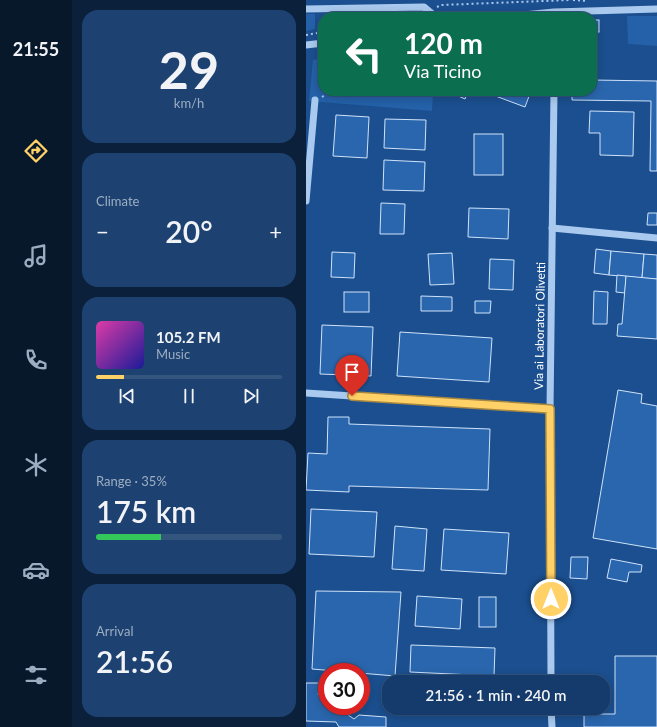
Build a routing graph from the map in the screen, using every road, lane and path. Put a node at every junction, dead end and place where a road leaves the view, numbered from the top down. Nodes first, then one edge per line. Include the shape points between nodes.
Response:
1 (570, 0) edge
2 (657, 8) edge
3 (306, 9) edge
4 (429, 11) joint
5 (597, 12) edge
6 (318, 33) edge
7 (306, 35) edge
8 (318, 44) edge
9 (306, 45) edge
10 (554, 96) edge
11 (315, 100) dead end
12 (306, 201) edge
13 (552, 228) junction
14 (657, 238) edge
15 (306, 394) edge
16 (550, 409) junction
17 (551, 675) edge
18 (552, 715) edge
19 (552, 727) edge

1 - 4 path via 441,5
2 - 5 street
3 - 4 street via 424,7
6 - 7 path
8 - 9 street
10 - 13 street, Via ai Laboratori Olivetti
11 - 12 street
13 - 14 street
13 - 16 street, Via ai Laboratori Olivetti
15 - 16 street
16 - 17 street, Via ai Laboratori Olivetti
18 - 19 street

